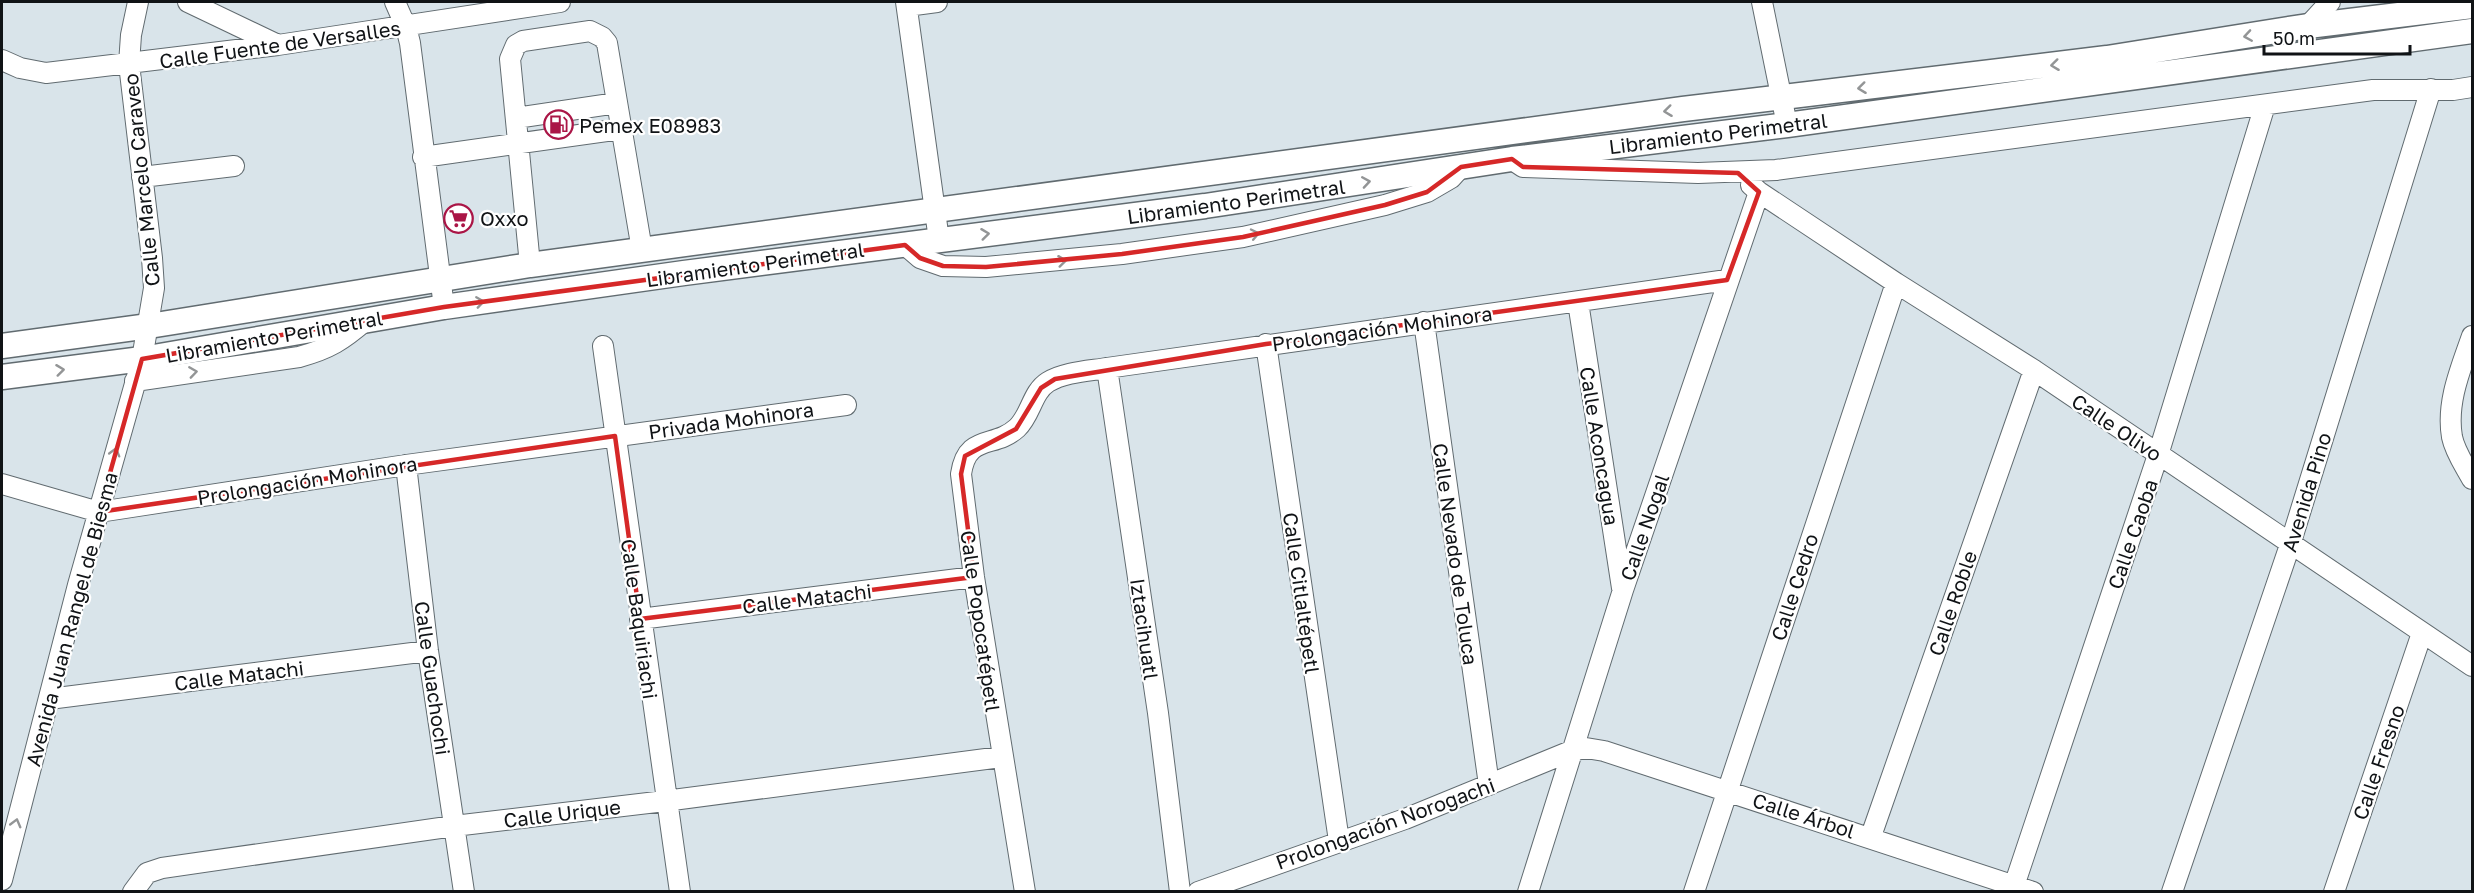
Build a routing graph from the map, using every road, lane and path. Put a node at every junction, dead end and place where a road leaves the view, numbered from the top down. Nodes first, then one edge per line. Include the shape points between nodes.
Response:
1 (138, 2) edge
2 (188, 2) edge
3 (395, 2) edge
4 (560, 2) edge
5 (937, 2) edge
6 (1762, 2) edge
7 (2331, 2) edge
8 (906, 4) edge
9 (493, 6) edge
10 (2472, 6) edge
11 (2387, 20) edge
12 (2308, 26) junction
13 (406, 27) junction
14 (2472, 31) edge
15 (278, 45) junction
16 (2, 60) edge
17 (129, 64) junction
18 (2472, 87) edge
19 (2431, 89) junction
20 (1782, 98) junction
21 (617, 103) junction
22 (2265, 105) junction
23 (516, 118) junction
24 (1787, 125) junction
25 (621, 129) junction
26 (518, 144) junction
27 (423, 157) junction
28 (1512, 159) junction
29 (234, 166) dead end
30 (1461, 167) junction
31 (1738, 173) junction
32 (142, 177) junction
33 (1759, 192) junction
34 (935, 211) junction
35 (939, 240) junction
36 (905, 244) junction
37 (642, 250) junction
38 (530, 265) junction
39 (440, 278) junction
40 (1727, 280) junction
41 (1896, 283) junction
42 (1578, 302) junction
43 (444, 308) junction
44 (366, 320) junction
45 (1424, 322) junction
46 (149, 326) junction
47 (2472, 336) edge
48 (248, 340) junction
49 (1266, 344) junction
50 (2, 346) edge
51 (603, 346) dead end
52 (251, 364) junction
53 (1107, 368) junction
54 (138, 370) junction
55 (2034, 370) junction
56 (2, 377) edge
57 (1041, 388) joint
58 (846, 405) dead end
59 (615, 436) junction
60 (2158, 455) junction
61 (406, 465) junction
62 (2472, 479) edge
63 (2, 484) edge
64 (99, 512) junction
65 (2290, 545) junction
66 (974, 577) junction
67 (1623, 590) junction
68 (640, 619) junction
69 (2422, 633) junction
70 (428, 651) junction
71 (2472, 666) edge
72 (49, 699) junction
73 (1571, 750) junction
74 (1001, 757) junction
75 (1489, 785) junction
76 (1727, 790) junction
77 (665, 801) junction
78 (454, 826) junction
79 (1871, 836) junction
80 (1340, 841) junction
81 (2, 880) edge
82 (2013, 888) edge
83 (133, 891) edge
84 (464, 891) edge
85 (680, 891) edge
86 (1025, 891) edge
87 (1180, 891) edge
88 (1198, 891) edge
89 (1528, 891) edge
90 (1694, 891) edge
91 (2033, 891) edge
92 (2172, 891) edge
93 (2334, 891) edge

1 - 17 street, Calle Marcelo Caraveo
2 - 15 street
3 - 13 street
4 - 9 street, Calle Fuente de Versalles
5 - 8 street
6 - 20 street
7 - 12 street
8 - 34 street
9 - 13 street, Calle Fuente de Versalles
10 - 11 main road, Libramiento Perimetral
11 - 12 main road, Libramiento Perimetral
11 - 14 main road, Libramiento Perimetral
11 - 24 main road, Libramiento Perimetral
12 -> 20 main road, Libramiento Perimetral via 2107,58
13 - 15 street, Calle Fuente de Versalles
13 - 27 street
15 - 17 street, Calle Fuente de Versalles
16 - 17 street, Calle Fuente de Versalles via 46,73
17 - 32 street, Calle Marcelo Caraveo
18 - 19 street
19 - 22 street via 2373,90
19 - 65 street, Avenida Pino
20 - 24 street
20 -> 34 main road, Libramiento Perimetral
21 - 23 street
21 - 23 street via 607,43 602,37 590,32 523,40 510,59
21 - 25 street
22 - 31 street
22 - 60 street, Calle Caoba
23 - 26 street
24 - 28 main road, Libramiento Perimetral
25 - 26 street
25 - 37 street
26 - 27 street
26 - 38 street
27 - 39 street
28 - 30 main road, Libramiento Perimetral
28 - 31 street via 1523,167
29 - 32 street
35 -> 30 main road, Libramiento Perimetral via 1205,206
36 -> 30 street via 920,258 943,266 996,266 1122,254 1243,237 1385,205 1427,192
31 - 33 street
32 - 46 street, Calle Marcelo Caraveo via 154,288
33 - 40 street, Calle Nogal
33 - 41 street, Calle Olivo
34 - 35 street
34 - 37 main road, Libramiento Perimetral
35 - 36 main road, Libramiento Perimetral
43 -> 36 main road, Libramiento Perimetral
37 - 38 main road, Libramiento Perimetral
38 - 39 main road, Libramiento Perimetral
39 - 43 street
39 - 46 main road, Libramiento Perimetral
40 - 42 street, Prolongación Mohinora
40 - 67 street, Calle Nogal
41 - 55 street, Calle Olivo
41 - 76 street, Calle Cedro
42 - 45 street, Prolongación Mohinora
42 - 67 street, Calle Aconcagua
43 - 44 main road, Libramiento Perimetral
44 - 48 main road, Libramiento Perimetral
44 - 52 street via 325,350
45 - 49 street, Prolongación Mohinora
45 - 75 street, Calle Nevado de Toluca
46 - 50 main road, Libramiento Perimetral
46 - 54 street, Calle Marcelo Caraveo
47 - 62 street via 2453,397 2452,438
48 - 52 street
48 - 54 main road, Libramiento Perimetral
49 - 53 street, Prolongación Mohinora
49 - 80 street, Calle Citlaltépetl
51 - 59 street, Calle Baquiriachi
54 -> 52 street
53 - 57 street, Prolongación Mohinora via 1061,377
53 - 87 street, Iztacihuatl
56 -> 54 main road, Libramiento Perimetral
64 -> 54 street, Avenida Juan Rangel de Biesma
55 - 60 street, Calle Olivo
55 - 79 street, Calle Roble
57 - 66 street, Calle Popocatépetl via 1016,429 975,447 963,463 961,474
58 - 59 street, Privada Mohinora
59 - 61 street, Prolongación Mohinora
59 - 68 street, Calle Baquiriachi
60 - 65 street, Calle Olivo
60 - 82 street, Calle Caoba
61 - 64 street, Prolongación Mohinora
61 - 70 street, Calle Guachochi
63 - 64 street, Prolongación Mohinora
64 - 72 street, Avenida Juan Rangel de Biesma
65 - 69 street, Calle Olivo
65 - 92 street, Avenida Pino
66 - 68 street, Calle Matachi
66 - 74 street, Calle Popocatépetl
67 - 73 street, Calle Nogal
68 - 77 street, Calle Baquiriachi
69 - 71 street, Calle Olivo
69 - 93 street, Calle Fresno
70 - 72 street, Calle Matachi
70 - 78 street, Calle Guachochi
81 -> 72 street, Avenida Juan Rangel de Biesma
73 - 75 street, Prolongación Norogachi
73 - 76 street, Calle Árbol via 1604,751
73 - 89 street, Calle Nogal
74 - 77 street, Calle Urique
74 - 86 street, Calle Popocatépetl
75 - 80 street, Prolongación Norogachi
76 - 79 street, Calle Árbol
76 - 90 street, Calle Cedro
77 - 78 street, Calle Urique
77 - 85 street, Calle Baquiriachi
78 - 83 street, Calle Urique via 162,868 147,873
78 - 84 street, Calle Guachochi
79 - 82 street, Calle Árbol
80 - 88 street, Prolongación Norogachi
82 - 91 street, Calle Árbol

